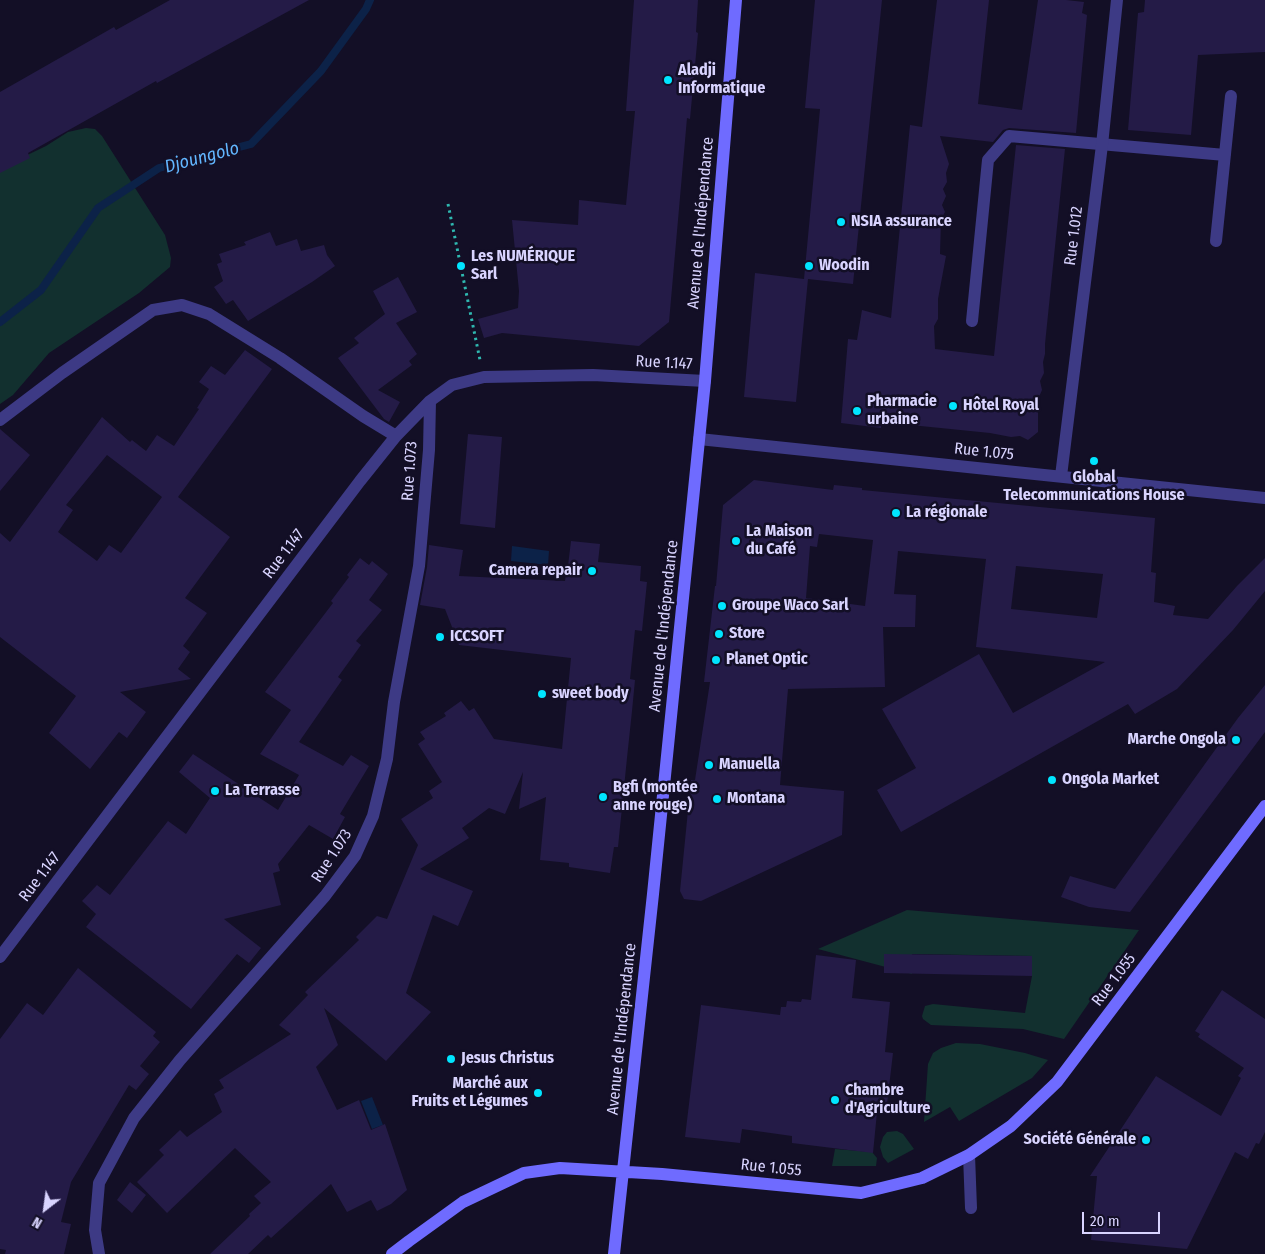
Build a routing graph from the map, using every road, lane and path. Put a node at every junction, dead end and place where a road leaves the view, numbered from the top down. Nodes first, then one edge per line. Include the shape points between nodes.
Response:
1 (736, 0) edge
2 (1117, 0) edge
3 (1231, 96) dead end
4 (1102, 145) junction
5 (1224, 155) junction
6 (448, 204) dead end
7 (1216, 241) dead end
8 (972, 321) dead end
9 (484, 377) junction
10 (705, 381) junction
11 (430, 401) junction
12 (0, 420) edge
13 (396, 436) junction
14 (699, 439) junction
15 (1060, 476) junction
16 (1265, 498) edge
17 (1265, 806) edge
18 (0, 957) edge
19 (969, 1155) junction
20 (623, 1172) junction
21 (971, 1208) dead end
22 (100, 1254) edge
23 (392, 1254) edge
24 (614, 1254) edge

1 - 10 main road, Avenue de l'Indépendance
2 - 4 street, Rue 1.012
3 - 5 street
4 - 5 street
4 - 8 street via 1009,136 988,160
4 - 15 street, Rue 1.012
5 - 7 street
6 - 9 path
9 - 10 street, Rue 1.147 via 593,375
9 - 11 street, Rue 1.147 via 452,385
10 - 14 main road, Avenue de l'Indépendance
11 - 13 street, Rue 1.147
11 - 22 street, Rue 1.073 via 419,566 387,759 373,816 355,856 325,896 180,1060 134,1118 99,1183 95,1230
12 - 13 street via 154,310 182,305 209,314
13 - 18 street, Rue 1.147
14 - 15 street, Rue 1.075
14 - 20 main road, Avenue de l'Indépendance
15 - 16 street, Rue 1.075
17 - 19 main road, Rue 1.055 via 1057,1082 1011,1126
19 - 20 main road, Rue 1.055 via 922,1178 860,1193
19 - 21 street
20 - 23 main road, Rue 1.055 via 560,1168 524,1173 463,1202
20 - 24 main road, Avenue de l'Indépendance

